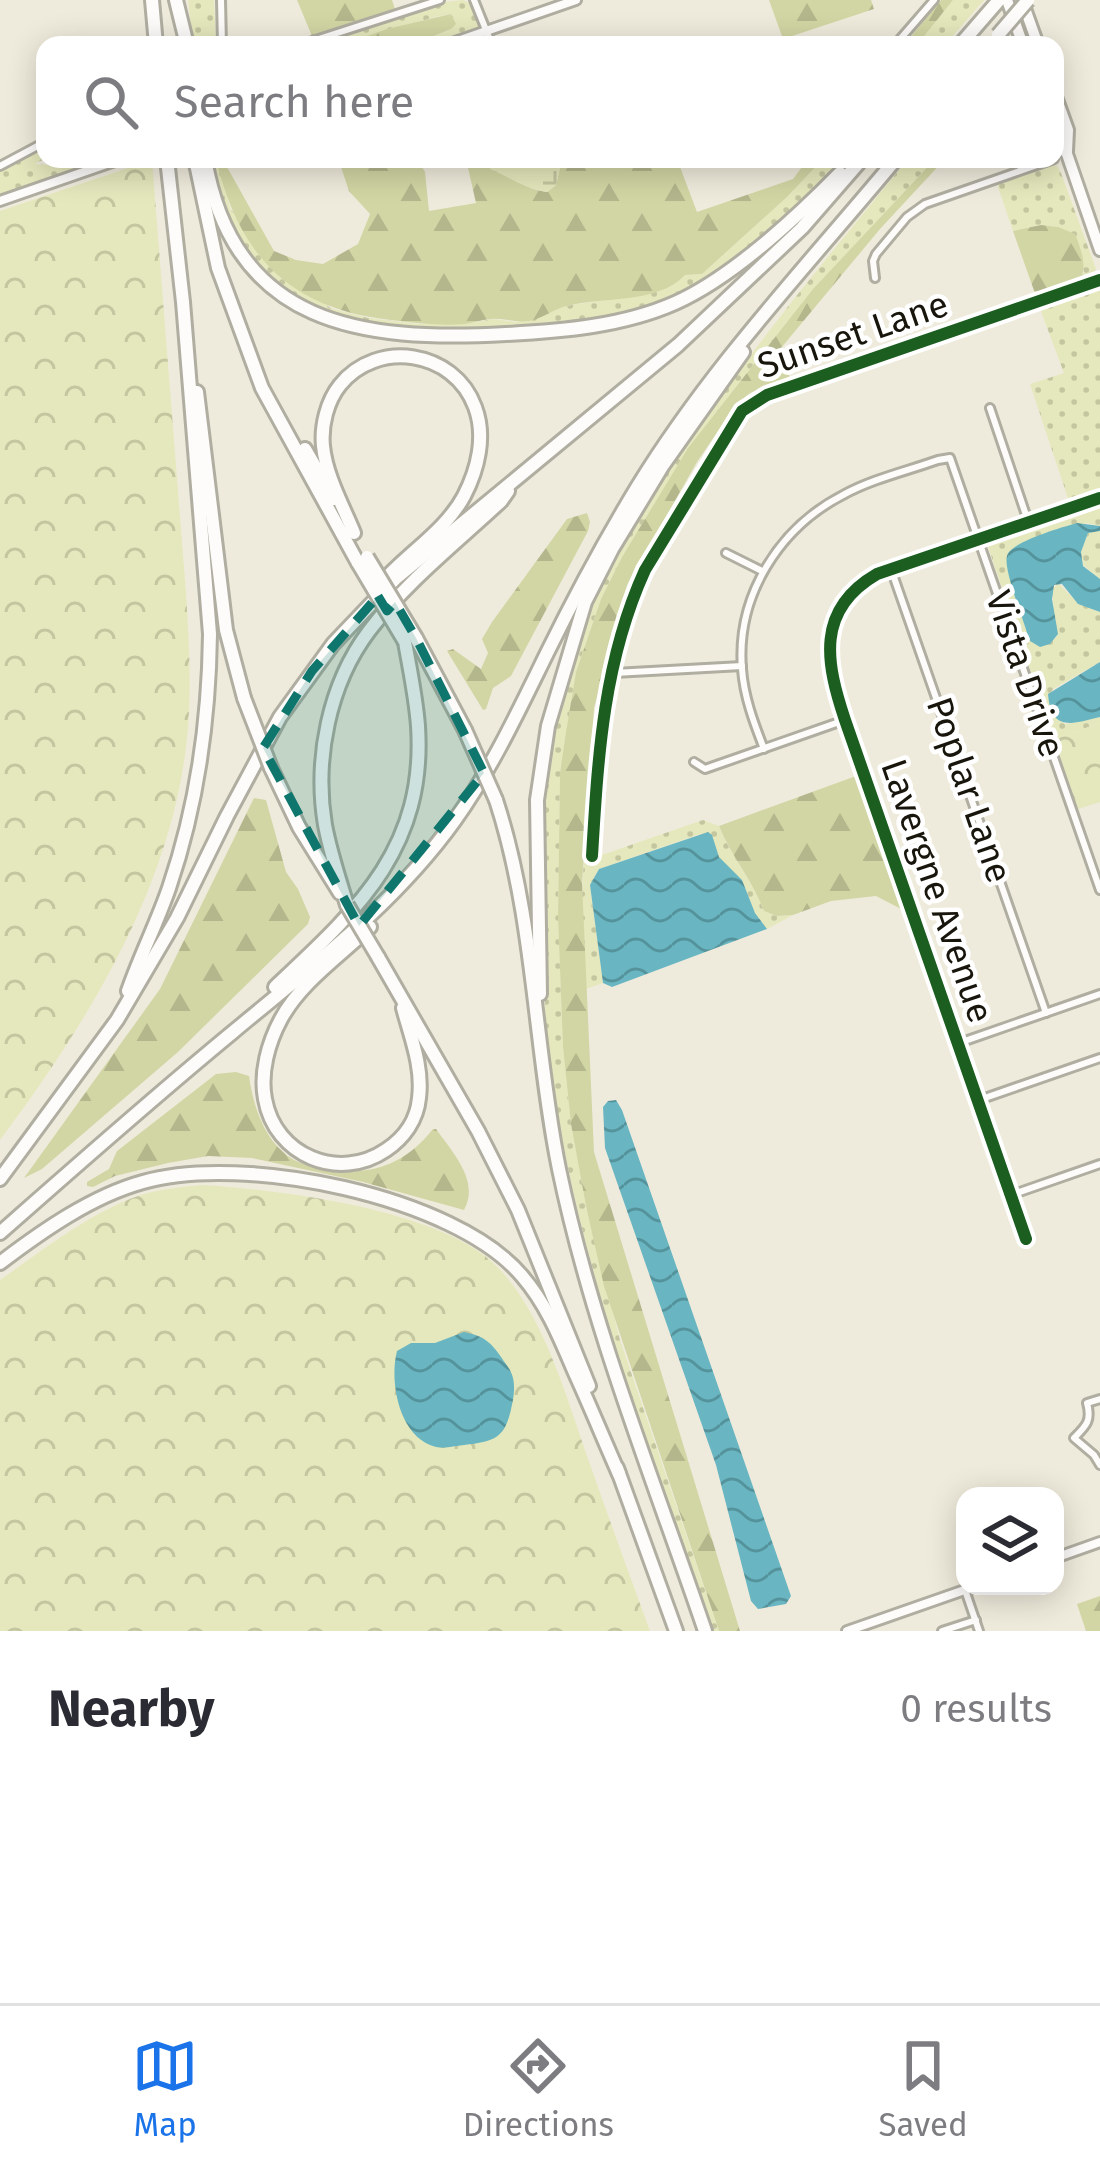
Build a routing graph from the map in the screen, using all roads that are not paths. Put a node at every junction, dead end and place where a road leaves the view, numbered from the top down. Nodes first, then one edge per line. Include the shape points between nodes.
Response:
1 (152, 0) edge
2 (175, 0) edge
3 (221, 0) edge
4 (440, 0) edge
5 (474, 0) edge
6 (576, 0) edge
7 (934, 0) edge
8 (1003, 0) edge
9 (1025, 0) edge
10 (487, 31) junction
11 (155, 36) edge
12 (181, 36) edge
13 (222, 36) edge
14 (328, 36) edge
15 (472, 36) edge
16 (489, 36) edge
17 (903, 36) edge
18 (968, 36) edge
19 (997, 36) edge
20 (1019, 36) edge
21 (1035, 36) edge
22 (36, 147) edge
23 (0, 166) edge
24 (95, 168) edge
25 (168, 168) edge
26 (197, 168) edge
27 (207, 168) edge
28 (844, 168) edge
29 (854, 168) edge
30 (888, 168) edge
31 (1027, 168) edge
32 (1063, 168) edge
33 (0, 201) edge
34 (1100, 250) edge
35 (874, 278) dead end
36 (1100, 280) edge
37 (778, 296) junction
38 (183, 302) junction
39 (239, 327) junction
40 (990, 407) dead end
41 (519, 475) junction
42 (1100, 498) edge
43 (1028, 521) junction
44 (354, 533) junction
45 (978, 538) junction
46 (726, 553) dead end
47 (363, 560) junction
48 (891, 568) junction
49 (762, 571) junction
50 (410, 640) junction
51 (333, 644) junction
52 (742, 666) junction
53 (612, 673) junction
54 (845, 720) junction
55 (764, 749) junction
56 (694, 763) dead end
57 (592, 856) dead end
58 (334, 874) junction
59 (405, 881) junction
60 (1100, 890) edge
61 (397, 990) junction
62 (1100, 994) edge
63 (1046, 1013) junction
64 (117, 1020) junction
65 (233, 1031) junction
66 (959, 1043) junction
67 (539, 1049) junction
68 (1100, 1058) edge
69 (979, 1100) junction
70 (1100, 1164) edge
71 (0, 1179) edge
72 (1011, 1195) junction
73 (0, 1233) edge
74 (1026, 1239) dead end
75 (0, 1263) edge
76 (1100, 1399) edge
77 (1100, 1465) edge
78 (619, 1474) junction
79 (1100, 1542) edge
80 (1064, 1555) edge
81 (956, 1593) edge
82 (967, 1595) edge
83 (976, 1620) junction
84 (676, 1631) edge
85 (705, 1631) edge
86 (847, 1631) edge
87 (942, 1631) edge
88 (980, 1631) edge

1 - 11 highway
2 - 12 highway
3 - 13 street
4 - 14 street
5 - 10 street
6 - 10 street
7 - 17 street
8 - 18 highway
8 - 20 main road
9 - 19 highway, bridge
9 - 21 main road
10 - 15 street
10 - 16 street
22 - 23 street
24 - 33 street
25 - 38 highway
26 - 39 highway
27 - 28 highway via 230,236 287,299 350,326 458,335 590,326 676,302 746,256
29 - 41 highway via 678,345
30 - 37 highway
31 - 35 street via 925,204 878,251
32 - 34 main road
36 - 53 street, Sunset Lane via 747,406 645,570
37 - 59 highway via 637,487 501,746
37 - 67 highway via 655,479 585,602 548,726 537,800
38 - 58 highway, bridge via 226,629 244,698 299,827
38 - 64 highway via 210,634 204,748 169,888
39 - 44 highway
39 - 47 highway via 262,388
40 - 43 street
41 - 51 highway via 396,578
41 - 58 highway via 379,619 347,668 322,761
42 - 43 street
43 - 45 street
44 - 47 highway
44 - 51 highway via 323,447 329,403 373,361 400,356 437,364 473,401 480,428 475,471 452,513 349,615
45 - 48 street
45 - 49 street, Vista Drive via 950,458 825,505 787,536
45 - 60 street, Vista Drive
46 - 49 street
47 - 50 highway, bridge
48 - 54 street, Lavergne Avenue via 859,587 837,617 830,670
48 - 63 street, Poplar Lane
49 - 52 street
50 - 65 highway via 418,751 395,849 361,903
50 - 67 highway, bridge via 465,730 509,839
51 - 64 highway via 280,716
52 - 53 street
52 - 55 street
53 - 57 street, Sunset Lane
54 - 55 street
54 - 66 street, Lavergne Avenue
55 - 56 street via 705,770
58 - 61 highway, bridge
59 - 61 highway via 380,918 297,997 270,1044 267,1108 280,1135 308,1158 333,1165 370,1160 413,1119 419,1072
59 - 65 highway
61 - 78 highway via 518,1210
62 - 63 street
63 - 66 street
64 - 71 highway
65 - 73 highway
66 - 69 street, Lavergne Avenue
67 - 85 highway via 602,1338
68 - 69 street
69 - 72 street, Lavergne Avenue
70 - 72 street
72 - 74 street, Lavergne Avenue
75 - 78 highway via 112,1193 171,1175 263,1176 397,1204 470,1233 520,1274 547,1310
76 - 77 street via 1087,1403 1088,1424 1074,1438
78 - 84 highway
79 - 80 street
81 - 86 street
82 - 83 street
83 - 87 street
83 - 88 street

